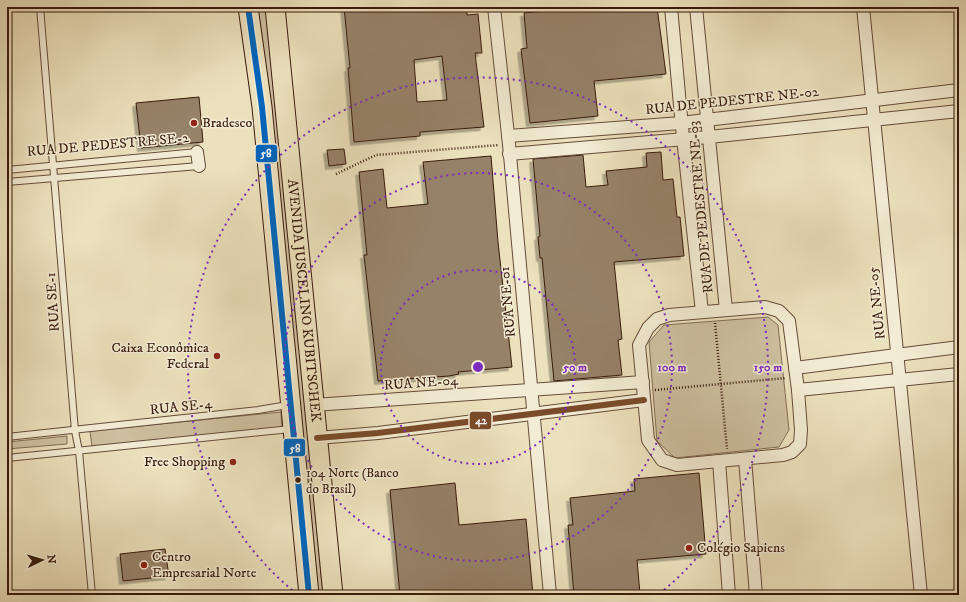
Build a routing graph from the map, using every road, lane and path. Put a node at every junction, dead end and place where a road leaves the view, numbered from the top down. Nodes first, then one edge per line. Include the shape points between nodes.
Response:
1 (40, 7) edge
2 (248, 7) edge
3 (275, 7) edge
4 (494, 7) edge
5 (671, 7) edge
6 (696, 7) edge
7 (863, 7) edge
8 (959, 90) edge
9 (871, 101) junction
10 (959, 111) edge
11 (708, 120) junction
12 (874, 121) junction
13 (681, 123) junction
14 (709, 137) junction
15 (682, 138) junction
16 (508, 144) junction
17 (197, 152) joint
18 (54, 165) junction
19 (199, 166) joint
20 (7, 170) edge
21 (336, 174) dead end
22 (56, 177) junction
23 (7, 182) edge
24 (726, 310) junction
25 (708, 311) junction
26 (959, 347) edge
27 (897, 355) junction
28 (796, 373) junction
29 (959, 374) edge
30 (900, 379) junction
31 (721, 384) junction
32 (531, 390) junction
33 (798, 390) junction
34 (644, 391) junction
35 (289, 405) junction
36 (314, 405) junction
37 (532, 413) junction
38 (293, 429) junction
39 (75, 431) junction
40 (7, 437) edge
41 (317, 438) junction
42 (79, 451) junction
43 (7, 458) edge
44 (744, 459) junction
45 (724, 461) junction
46 (92, 595) edge
47 (308, 595) edge
48 (333, 595) edge
49 (550, 595) edge
50 (729, 595) edge
51 (756, 595) edge
52 (921, 595) edge

1 - 18 lane, RUA SE-1
2 - 35 main road via 262,108
3 - 36 main road, AVENIDA JUSCELINO KUBITSCHEK
4 - 16 street, RUA NE-01
5 - 13 street, RUA DE PEDESTRE NE-03
6 - 11 street, RUA DE PEDESTRE NE-03
7 - 9 street, RUA NE-05
8 - 9 street, RUA DE PEDESTRE NE-02
9 - 11 street, RUA DE PEDESTRE NE-02
9 - 12 street, RUA NE-05
10 - 12 street
11 - 13 street, RUA DE PEDESTRE NE-02
11 - 14 street, RUA DE PEDESTRE NE-03
12 - 14 street
12 - 27 street, RUA NE-05
13 - 15 street, RUA DE PEDESTRE NE-03
13 - 16 street, RUA DE PEDESTRE NE-02
14 - 15 street
14 - 24 street, RUA DE PEDESTRE NE-03
15 - 16 street
15 - 25 street, RUA DE PEDESTRE NE-03
16 - 21 path via 376,155
16 - 32 street, RUA NE-01
17 - 18 lane, RUA DE PEDESTRE SE-2
17 - 19 street, RUA DE PEDESTRE SE-2
18 - 20 lane, RUA DE PEDESTRE SE-2
18 - 22 lane, RUA SE-1
19 - 22 lane, RUA DE PEDESTRE SE-2
22 - 23 lane, RUA DE PEDESTRE SE-2
22 - 39 lane, RUA SE-1
24 - 25 street
24 - 28 street via 765,307 779,311 789,321
25 - 31 path
25 - 34 street via 669,315 657,319 648,328 639,345
26 - 27 street
27 - 28 street
27 - 30 street, RUA NE-05
28 - 31 path
28 - 33 street
29 - 30 street
30 - 33 street
30 - 52 street, RUA NE-05
31 - 34 path
31 - 45 path
32 - 34 street, RUA NE-04
32 - 36 street, RUA NE-04
32 - 37 street, RUA NE-01
33 - 44 street via 800,444 792,452 783,455
34 - 37 street
34 - 45 street via 648,440 662,460 677,465
35 - 38 main road
35 - 39 lane, RUA SE-4
36 - 41 main road, AVENIDA JUSCELINO KUBITSCHEK
37 - 41 street via 378,433
37 - 49 street, RUA NE-01
38 - 42 lane
38 - 47 main road
39 - 40 lane, RUA SE-4
39 - 42 lane, RUA SE-1
41 - 48 main road, AVENIDA JUSCELINO KUBITSCHEK
42 - 43 lane
42 - 46 lane, RUA SE-1
44 - 45 street
44 - 51 street
45 - 50 street

